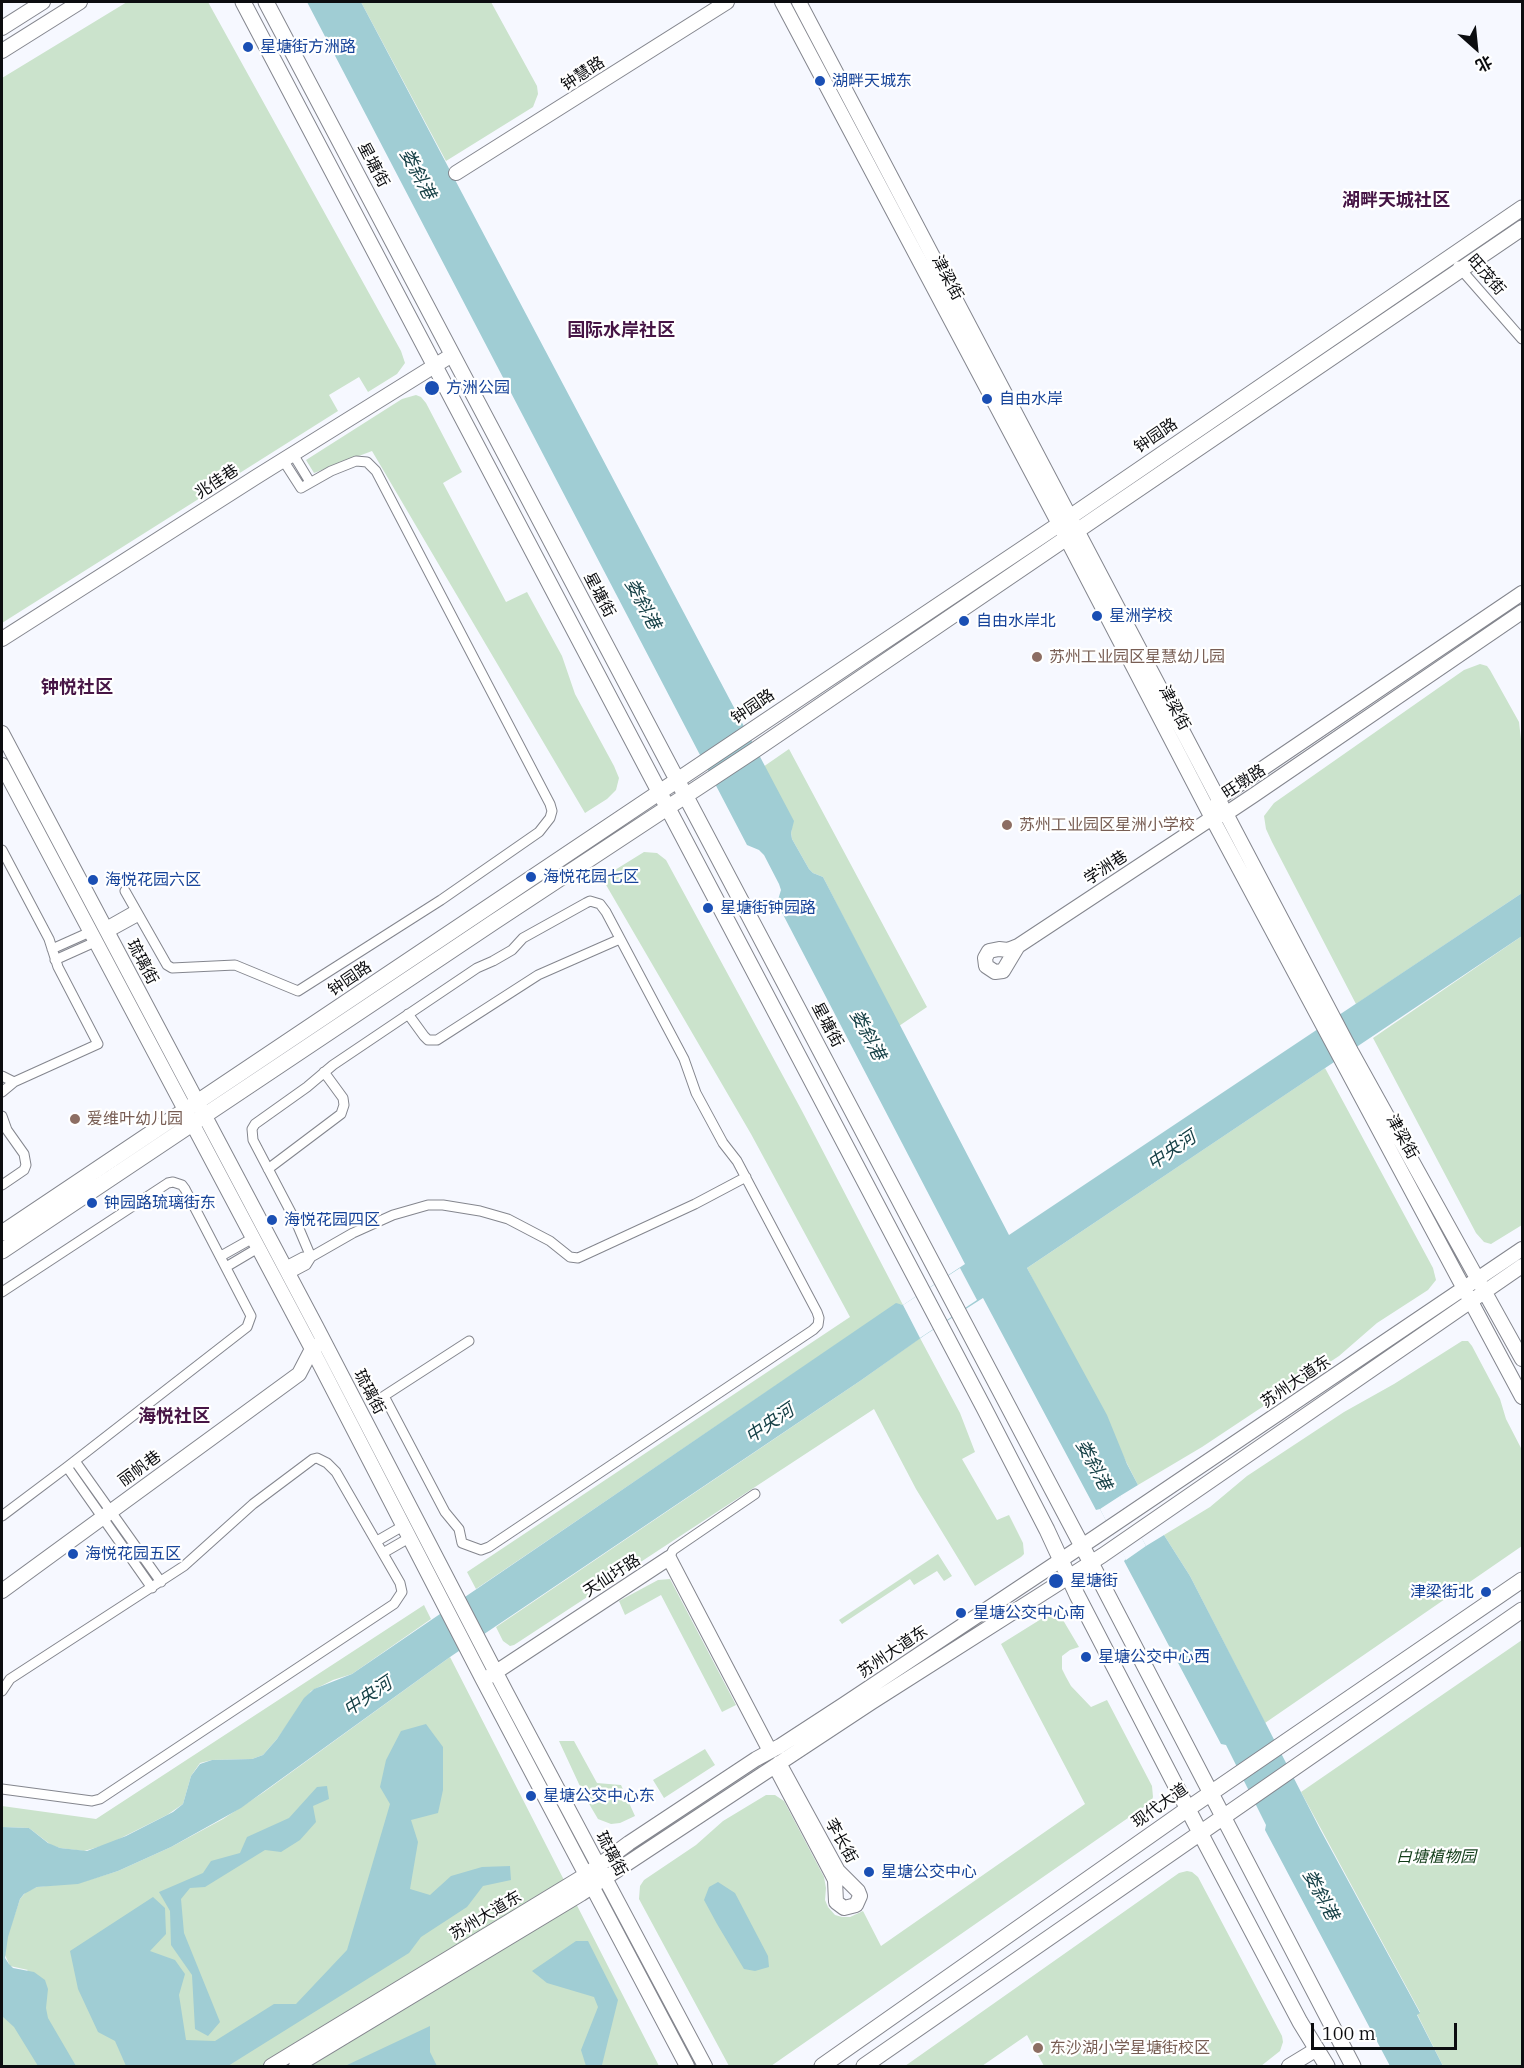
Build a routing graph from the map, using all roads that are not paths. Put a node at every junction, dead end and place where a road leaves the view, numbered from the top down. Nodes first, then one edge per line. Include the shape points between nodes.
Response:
1 (43, 2) edge
2 (80, 2) edge
3 (243, 2) edge
4 (266, 2) edge
5 (727, 2) edge
6 (782, 2) edge
7 (799, 2) edge
8 (2, 28) edge
9 (2, 51) edge
10 (456, 173) dead end
11 (1522, 208) edge
12 (1522, 228) edge
13 (1450, 257) junction
14 (1461, 270) junction
15 (1522, 339) edge
16 (452, 355) junction
17 (435, 364) junction
18 (288, 457) junction
19 (310, 482) junction
20 (1064, 520) junction
21 (1072, 535) junction
22 (1522, 593) edge
23 (1522, 612) edge
24 (2, 639) edge
25 (2, 733) edge
26 (2, 765) edge
27 (677, 780) junction
28 (659, 792) junction
29 (686, 796) junction
30 (1220, 798) junction
31 (668, 808) junction
32 (1227, 813) junction
33 (1212, 818) junction
34 (2, 850) edge
35 (125, 891) dead end
36 (137, 913) junction
37 (106, 930) junction
38 (92, 937) junction
39 (620, 939) junction
40 (1018, 946) dead end
41 (52, 949) junction
42 (55, 960) junction
43 (408, 1014) junction
44 (1328, 1020) junction
45 (1347, 1057) junction
46 (324, 1072) junction
47 (2, 1076) edge
48 (14, 1082) junction
49 (2, 1092) edge
50 (191, 1105) junction
51 (205, 1115) junction
52 (2, 1116) edge
53 (192, 1125) junction
54 (268, 1169) junction
55 (746, 1177) junction
56 (2, 1185) edge
57 (2, 1233) edge
58 (255, 1243) junction
59 (1522, 1249) edge
60 (2, 1251) edge
61 (221, 1256) junction
62 (311, 1257) junction
63 (1522, 1266) edge
64 (226, 1267) junction
65 (287, 1270) junction
66 (1477, 1279) junction
67 (1465, 1287) junction
68 (1485, 1291) junction
69 (2, 1292) edge
70 (1472, 1300) junction
71 (324, 1341) junction
72 (469, 1341) dead end
73 (312, 1349) junction
74 (1522, 1359) edge
75 (336, 1365) junction
76 (323, 1371) junction
77 (298, 1374) junction
78 (1522, 1397) edge
79 (71, 1464) junction
80 (754, 1494) dead end
81 (107, 1514) junction
82 (2, 1516) edge
83 (406, 1532) junction
84 (377, 1541) junction
85 (1082, 1546) junction
86 (383, 1553) junction
87 (669, 1558) junction
88 (1061, 1560) junction
89 (1091, 1563) junction
90 (1068, 1577) junction
91 (1522, 1580) edge
92 (161, 1582) junction
93 (152, 1588) junction
94 (2, 1591) edge
95 (1522, 1610) edge
96 (496, 1671) junction
97 (483, 1680) junction
98 (2, 1691) edge
99 (770, 1751) junction
100 (777, 1765) junction
101 (2, 1789) edge
102 (1211, 1793) junction
103 (1189, 1808) junction
104 (1224, 1817) junction
105 (1201, 1832) junction
106 (602, 1871) junction
107 (590, 1880) junction
108 (1317, 2049) junction
109 (271, 2067) edge
110 (296, 2067) edge
111 (687, 2067) edge
112 (705, 2067) edge
113 (822, 2067) edge
114 (864, 2067) edge
115 (1289, 2067) edge
116 (1327, 2067) edge
117 (1353, 2067) edge

1 - 8 main road
2 - 9 main road
3 - 17 main road
4 - 16 main road, 星塘街
5 - 10 main road, 钟慧路
6 - 20 main road, 津梁街
7 - 20 main road, 津梁街
11 - 13 main road, 钟园路
12 - 14 main road, 钟园路
13 - 14 street, 旺茂街
13 - 20 main road, 钟园路
14 - 15 street, 旺茂街
14 - 21 main road, 钟园路
16 - 17 main road, 兆佳巷
16 - 27 main road, 星塘街
17 - 18 main road, 兆佳巷
17 - 28 main road
18 - 19 street
18 - 19 street via 300,488
18 - 24 main road, 兆佳巷
19 - 36 street via 356,462 367,462 376,471 550,804 550,818 539,832 441,900 298,991 235,965 172,968 162,961
20 - 21 main road, 津梁街
20 - 27 main road, 钟园路
21 - 29 main road, 钟园路
21 - 30 main road, 津梁街
21 - 33 main road, 津梁街
22 - 30 main road, 旺墩路
23 - 32 main road, 旺墩路
25 - 37 main road, 琉璃街
26 - 38 main road, 琉璃街
27 - 28 main road, 钟园路
27 - 29 main road, 星塘街
28 - 31 main road
28 - 50 main road, 钟园路
29 - 31 main road, 钟园路
29 - 85 main road, 星塘街
30 - 32 main road, 津梁街
30 - 33 main road, 旺墩路
31 - 51 main road, 钟园路
31 - 88 main road
32 - 33 main road, 旺墩路
32 - 44 main road, 津梁街
33 - 40 main road, 学洲巷
33 - 44 main road, 津梁街
34 - 41 street
35 - 36 street
36 - 37 street
37 - 50 main road, 琉璃街
38 - 41 street
38 - 42 street
38 - 50 main road, 琉璃街
39 - 43 street via 538,975 437,1040 428,1040
39 - 43 street via 603,908 595,902 586,903 523,938 512,950 477,968
39 - 55 street via 684,1059 696,1093
41 - 42 street
42 - 48 street via 98,1044
43 - 46 street
44 - 45 main road, 津梁街
45 - 66 main road, 津梁街
45 - 67 main road, 津梁街
46 - 54 street via 252,1129 253,1140
46 - 54 street via 343,1098 341,1114
47 - 48 street
48 - 49 street
50 - 51 main road, 琉璃街
50 - 53 main road, 琉璃街
50 - 57 main road, 钟园路
51 - 53 main road, 钟园路
51 - 65 main road, 琉璃街
52 - 56 street via 24,1154 26,1165
53 - 58 main road, 琉璃街
53 - 60 main road, 钟园路
54 - 62 street
55 - 62 street via 578,1258 570,1257 508,1219 443,1205 420,1206 393,1215
55 - 72 street via 817,1312 818,1325 481,1550 462,1543 459,1529 445,1512 384,1396
58 - 61 street
58 - 64 street
58 - 73 main road, 琉璃街
59 - 66 main road, 苏州大道东
61 - 64 street
61 - 69 street via 185,1189 173,1182
62 - 65 street via 306,1265
63 - 68 main road, 苏州大道东
64 - 79 street via 250,1311 247,1326
65 - 71 main road, 琉璃街
66 - 67 main road, 苏州大道东
66 - 68 main road, 津梁街
67 - 70 main road, 津梁街
67 - 85 main road, 苏州大道东
68 - 70 main road, 苏州大道东
68 - 74 main road, 津梁街
70 - 78 main road, 津梁街
70 - 89 main road, 苏州大道东
71 - 73 main road, 丽帆巷
71 - 75 main road, 琉璃街
73 - 76 main road, 琉璃街
73 - 77 main road, 丽帆巷
75 - 76 main road, 丽帆巷
75 - 96 main road, 琉璃街
76 - 77 main road, 丽帆巷
76 - 83 main road, 琉璃街
77 - 81 main road, 丽帆巷
79 - 81 street
79 - 82 street
80 - 87 street, 天仙圩路 via 673,1550
81 - 92 street
81 - 93 street
81 - 94 main road, 丽帆巷
83 - 84 street
83 - 86 street
83 - 97 main road, 琉璃街
84 - 86 street
84 - 92 street via 336,1472 317,1458 253,1504
85 - 88 main road, 苏州大道东
85 - 89 main road, 星塘街
86 - 101 street via 402,1592 394,1604 100,1799
87 - 96 main road, 天仙圩路
87 - 99 main road
88 - 90 main road
88 - 99 main road, 苏州大道东
89 - 90 main road, 苏州大道东
89 - 102 main road, 星塘街
90 - 100 main road, 苏州大道东
90 - 103 main road
91 - 102 main road, 现代大道
92 - 93 street
93 - 98 street via 10,1679
95 - 104 main road
96 - 97 main road, 天仙圩路
96 - 106 main road, 琉璃街
97 - 107 main road, 琉璃街
99 - 106 main road, 苏州大道东 via 628,1843
100 - 100 main road, 李长街 via 835,1880 836,1902 844,1908 856,1905 858,1891 838,1871
100 - 106 main road, 苏州大道东
102 - 103 main road, 现代大道
102 - 104 main road, 星塘街
103 - 105 main road
103 - 113 main road, 现代大道
104 - 105 main road
104 - 117 main road, 星塘街
105 - 108 main road
105 - 114 main road
106 - 107 main road, 苏州大道东
106 - 112 main road, 琉璃街
107 - 109 main road, 苏州大道东
107 - 110 main road, 苏州大道东
107 - 111 main road, 琉璃街
108 - 115 main road
108 - 116 main road

